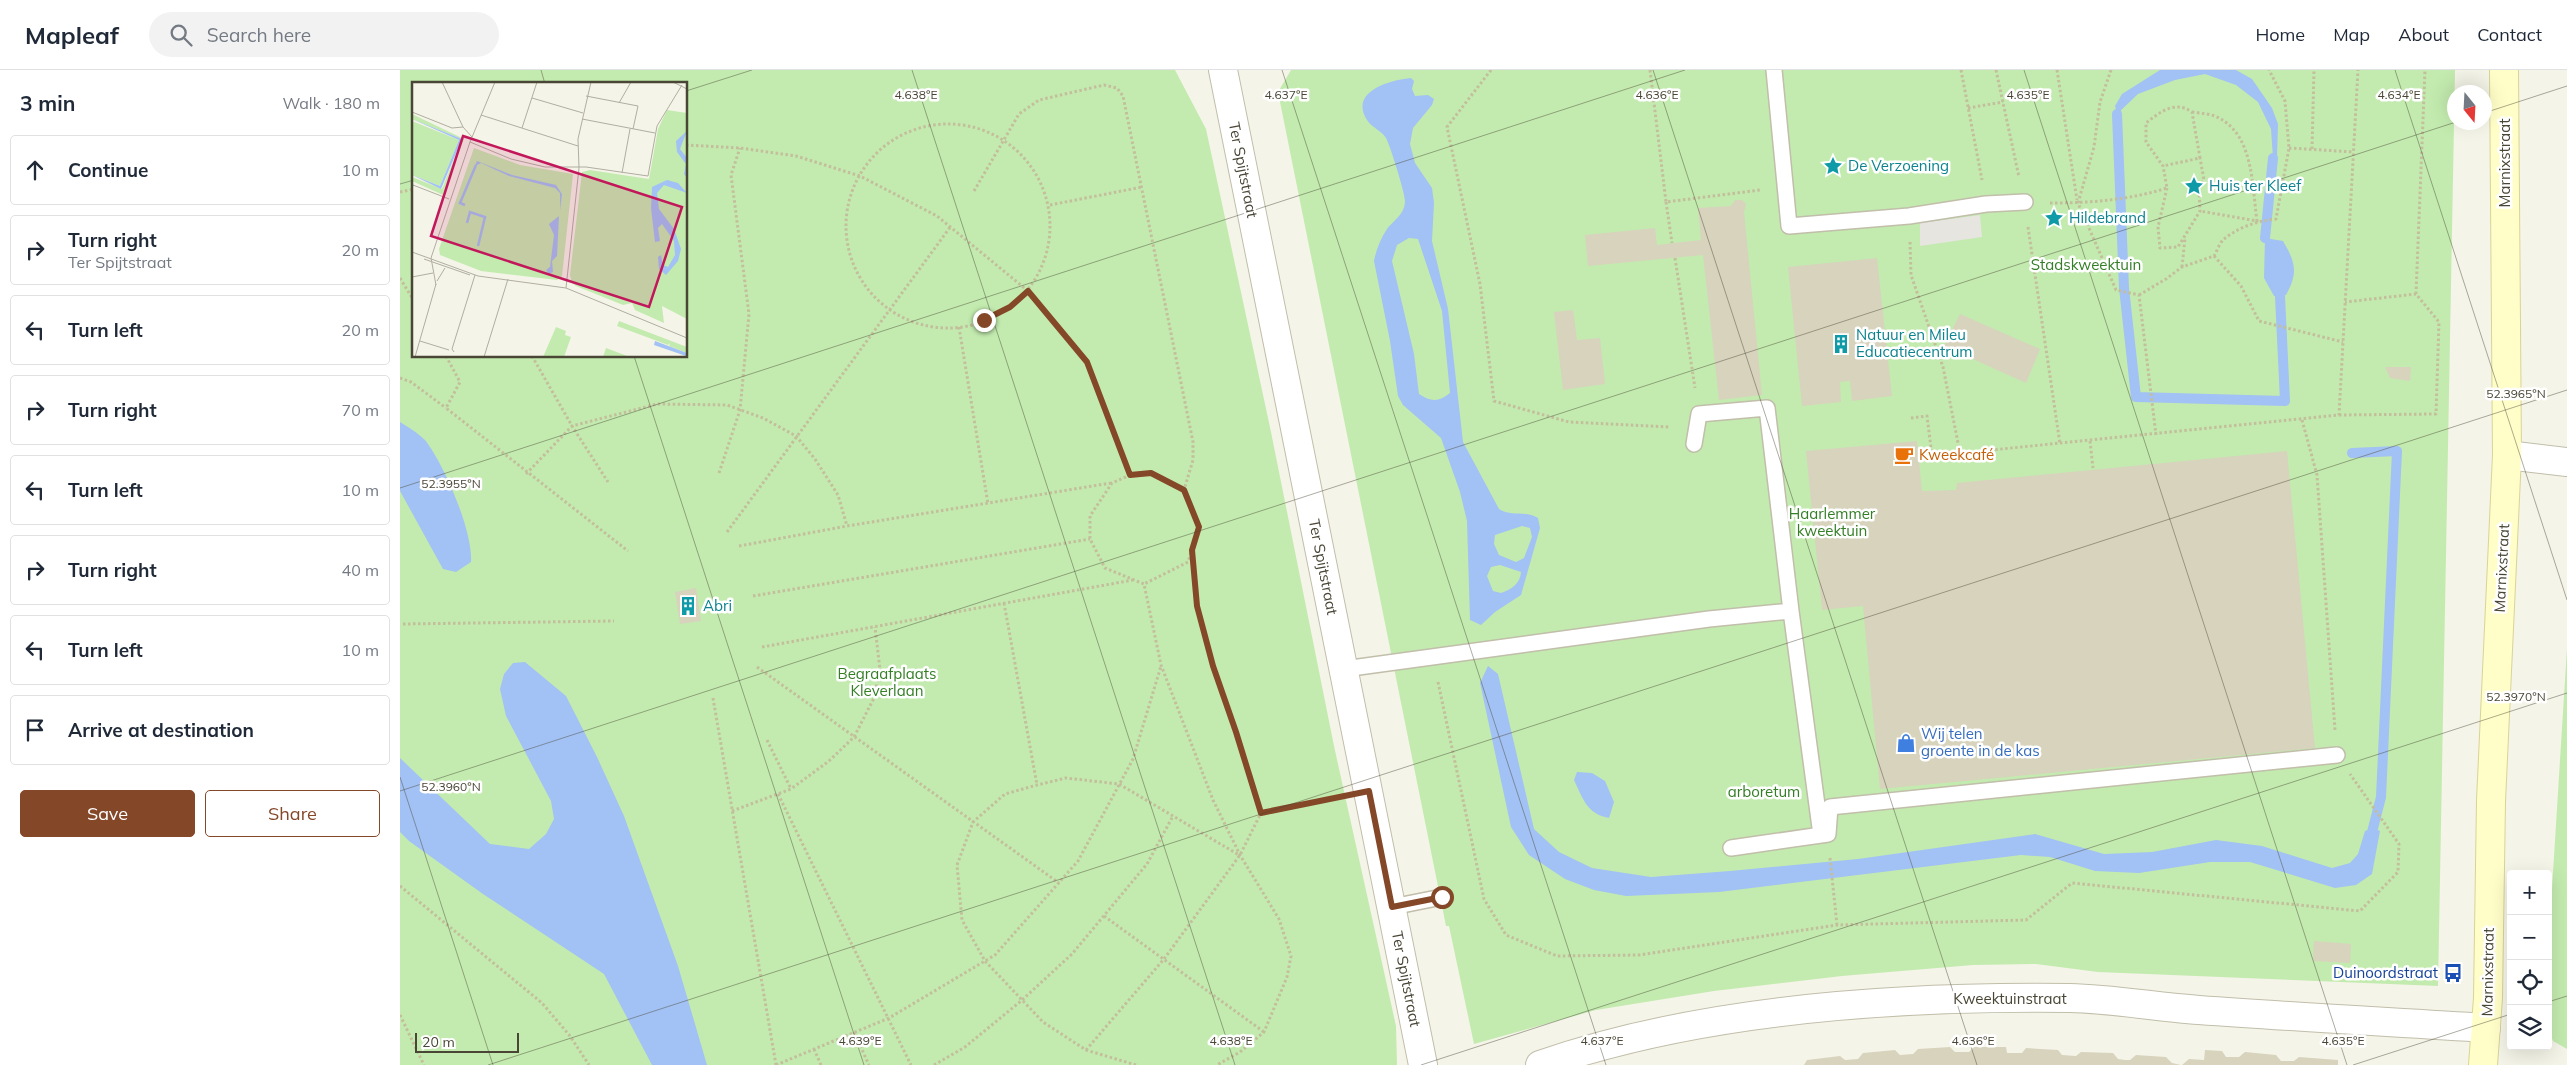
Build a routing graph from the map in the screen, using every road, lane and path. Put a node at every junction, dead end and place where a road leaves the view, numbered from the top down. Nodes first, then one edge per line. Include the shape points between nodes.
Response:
1 (1223, 70) edge
2 (1490, 70) edge
3 (1650, 70) edge
4 (1774, 70) edge
5 (1961, 70) edge
6 (1996, 70) edge
7 (2056, 70) edge
8 (2111, 70) edge
9 (2269, 70) edge
10 (2314, 70) edge
11 (2358, 70) edge
12 (2425, 70) edge
13 (2504, 70) edge
14 (2003, 102) junction
15 (1968, 108) junction
16 (2192, 112) junction
17 (1005, 138) junction
18 (688, 145) edge
19 (740, 148) junction
20 (2289, 148) junction
21 (2312, 150) junction
22 (2354, 152) junction
23 (2200, 158) junction
24 (2163, 166) junction
25 (860, 176) junction
26 (1142, 187) junction
27 (1785, 187) junction
28 (2167, 188) junction
29 (974, 191) dead end
30 (1666, 202) junction
31 (2025, 202) junction
32 (2078, 203) junction
33 (1986, 204) junction
34 (1050, 205) junction
35 (2200, 211) junction
36 (1909, 216) junction
37 (2256, 221) junction
38 (951, 226) junction
39 (2185, 236) junction
40 (1672, 243) dead end
41 (2214, 256) junction
42 (1675, 258) dead end
43 (2182, 267) junction
44 (400, 278) edge
45 (1028, 291) junction
46 (2139, 294) junction
47 (2416, 294) junction
48 (412, 298) edge
49 (2345, 302) junction
50 (889, 311) junction
51 (959, 327) junction
52 (2343, 342) junction
53 (447, 358) edge
54 (533, 358) edge
55 (400, 378) edge
56 (446, 408) junction
57 (740, 410) junction
58 (2339, 415) junction
59 (1911, 418) dead end
60 (2302, 420) junction
61 (1698, 421) junction
62 (572, 426) junction
63 (2156, 435) junction
64 (796, 436) junction
65 (2090, 441) junction
66 (1694, 444) dead end
67 (2060, 444) junction
68 (1960, 454) junction
69 (2507, 455) junction
70 (2567, 462) edge
71 (2093, 468) dead end
72 (719, 473) dead end
73 (526, 474) junction
74 (1130, 475) junction
75 (608, 482) dead end
76 (1112, 483) junction
77 (1184, 490) junction
78 (988, 504) junction
79 (847, 526) junction
80 (727, 532) dead end
81 (1090, 539) junction
82 (739, 546) dead end
83 (1192, 550) junction
84 (628, 551) dead end
85 (1134, 580) junction
86 (1144, 584) junction
87 (753, 596) dead end
88 (1004, 603) junction
89 (1791, 612) junction
90 (614, 621) dead end
91 (403, 624) dead end
92 (875, 627) junction
93 (762, 647) dead end
94 (1432, 656) junction
95 (1161, 665) junction
96 (757, 667) dead end
97 (1344, 669) junction
98 (713, 698) dead end
99 (854, 737) junction
100 (768, 740) dead end
101 (2337, 755) junction
102 (1119, 784) junction
103 (1037, 785) junction
104 (791, 789) junction
105 (1369, 791) junction
106 (778, 794) junction
107 (732, 810) junction
108 (1261, 813) junction
109 (1173, 816) junction
110 (973, 822) junction
111 (1821, 835) junction
112 (1731, 848) dead end
113 (1829, 852) dead end
114 (1240, 855) junction
115 (1059, 883) junction
116 (400, 886) edge
117 (1442, 897) dead end
118 (1392, 907) junction
119 (1104, 916) junction
120 (1837, 925) junction
121 (1164, 960) junction
122 (985, 961) junction
123 (1021, 1002) junction
124 (400, 1014) edge
125 (889, 1018) junction
126 (2486, 1028) junction
127 (854, 1032) junction
128 (1264, 1032) junction
129 (814, 1049) junction
130 (1086, 1050) junction
131 (424, 1065) edge
132 (589, 1065) edge
133 (776, 1065) edge
134 (821, 1065) edge
135 (869, 1065) edge
136 (911, 1065) edge
137 (934, 1065) edge
138 (1136, 1065) edge
139 (1216, 1065) edge
140 (1424, 1065) edge
141 (1540, 1065) edge
142 (2483, 1065) edge

1 - 97 street, Ter Spijtstraat
2 - 61 path via 1447,127 1480,284 1494,400 1570,422
3 - 30 path
4 - 27 lane
5 - 15 path
6 - 14 path
7 - 32 path
8 - 32 path via 2100,102 2094,147
9 - 20 path via 2285,100
10 - 21 path
11 - 22 path
12 - 47 path
13 - 69 street, Marnixstraat
14 - 15 path
14 - 31 path
15 - 33 path
16 - 23 path
16 - 24 path via 2184,107 2164,109 2146,123 2146,142
16 - 37 path via 2219,117 2240,136 2249,162
17 - 25 path via 978,128 942,125 910,131 882,147
17 - 26 path via 1020,114 1039,100 1110,85 1123,96
17 - 29 path
17 - 34 path via 1024,155 1038,176
18 - 19 path
19 - 25 path via 796,156
19 - 57 path via 731,174 749,314
20 - 21 path
20 - 37 path via 2276,219
21 - 22 path
22 - 49 path
23 - 24 path
23 - 35 path via 2204,180 2199,187
24 - 28 path
25 - 38 path
25 - 50 path via 849,201 843,228 850,258 865,285
26 - 34 path
26 - 77 path via 1194,442 1193,460
27 - 30 path
27 - 36 lane via 1788,226
28 - 32 path via 2138,197
28 - 39 path via 2158,227 2160,248 2178,247
30 - 40 path
31 - 32 path
31 - 33 lane
31 - 67 path
32 - 46 path via 2116,290
33 - 36 lane
34 - 45 path via 1044,261
35 - 37 path
35 - 39 path
36 - 68 path via 1911,275 1943,367
37 - 41 path via 2223,240
38 - 45 path
38 - 50 path
39 - 43 path
41 - 43 path
41 - 52 path via 2241,286 2259,320
42 - 61 path
43 - 46 path
44 - 48 path
45 - 51 path via 1010,307 984,320
45 - 74 path via 1087,362
46 - 63 path
47 - 49 path
47 - 58 path via 2439,322 2436,414
49 - 52 path
50 - 51 path via 925,326
50 - 64 path
51 - 78 path
52 - 58 path
53 - 56 path via 460,382
54 - 62 path
55 - 56 path
56 - 73 path
57 - 62 path via 727,405 657,404
57 - 64 path
57 - 72 path
58 - 60 path
59 - 68 path via 1927,416 1932,456
60 - 63 path
60 - 101 path via 2317,476
61 - 66 lane
61 - 89 lane via 1767,408
62 - 73 path
62 - 75 path
63 - 65 path
64 - 79 path via 838,496
64 - 80 path
65 - 67 path
65 - 71 path
67 - 68 path
69 - 70 street
69 - 126 street, Marnixstraat via 2491,808
73 - 84 path
74 - 76 path
74 - 77 path via 1151,473
76 - 78 path
76 - 81 path via 1090,516
77 - 83 path via 1199,527
78 - 79 path
79 - 82 path
81 - 85 path via 1105,568
81 - 87 path
83 - 86 path via 1188,562
83 - 108 path via 1199,614
85 - 86 path
85 - 88 path
86 - 95 path
88 - 92 path
88 - 103 path
89 - 94 lane via 1709,619
89 - 111 lane
90 - 91 path
92 - 93 path
92 - 99 path via 880,670 874,698
94 - 97 lane
94 - 120 path via 1484,899 1506,935 1557,956 1639,955
95 - 102 path via 1133,759
95 - 114 path via 1213,800
96 - 99 path
97 - 105 street, Ter Spijtstraat
98 - 107 path
99 - 104 path via 829,762
99 - 110 path
100 - 104 path
101 - 111 lane via 1830,807 1828,834
101 - 120 path via 2399,844 2398,872 2360,911 2072,883 2026,920
102 - 103 path via 1066,778
102 - 109 path
102 - 115 path via 1078,861
103 - 110 path via 1005,794
104 - 106 path
105 - 108 path
105 - 118 street, Ter Spijtstraat
106 - 107 path
106 - 125 path
107 - 133 path
108 - 114 path
109 - 114 path
109 - 119 path via 1147,864
110 - 115 path
110 - 122 path via 957,865 959,892 962,920
111 - 112 lane
113 - 120 path
114 - 121 path
114 - 128 path via 1280,919 1291,956
115 - 122 path via 995,955
116 - 132 path via 542,1003
117 - 118 lane
118 - 140 street, Ter Spijtstraat
119 - 121 path
119 - 123 path via 1072,954
121 - 128 path
121 - 130 path
122 - 123 path
122 - 125 path
123 - 130 path via 1043,1022
123 - 137 path via 965,1046
124 - 131 path
125 - 127 path
125 - 136 path
126 - 141 street, Kweektuinstraat via 2197,1010 2073,998 1958,999 1844,1006 1746,1017 1648,1035
126 - 142 street, Marnixstraat
127 - 129 path
127 - 135 path
128 - 139 path via 1240,1052
129 - 133 path
129 - 134 path
130 - 138 path

